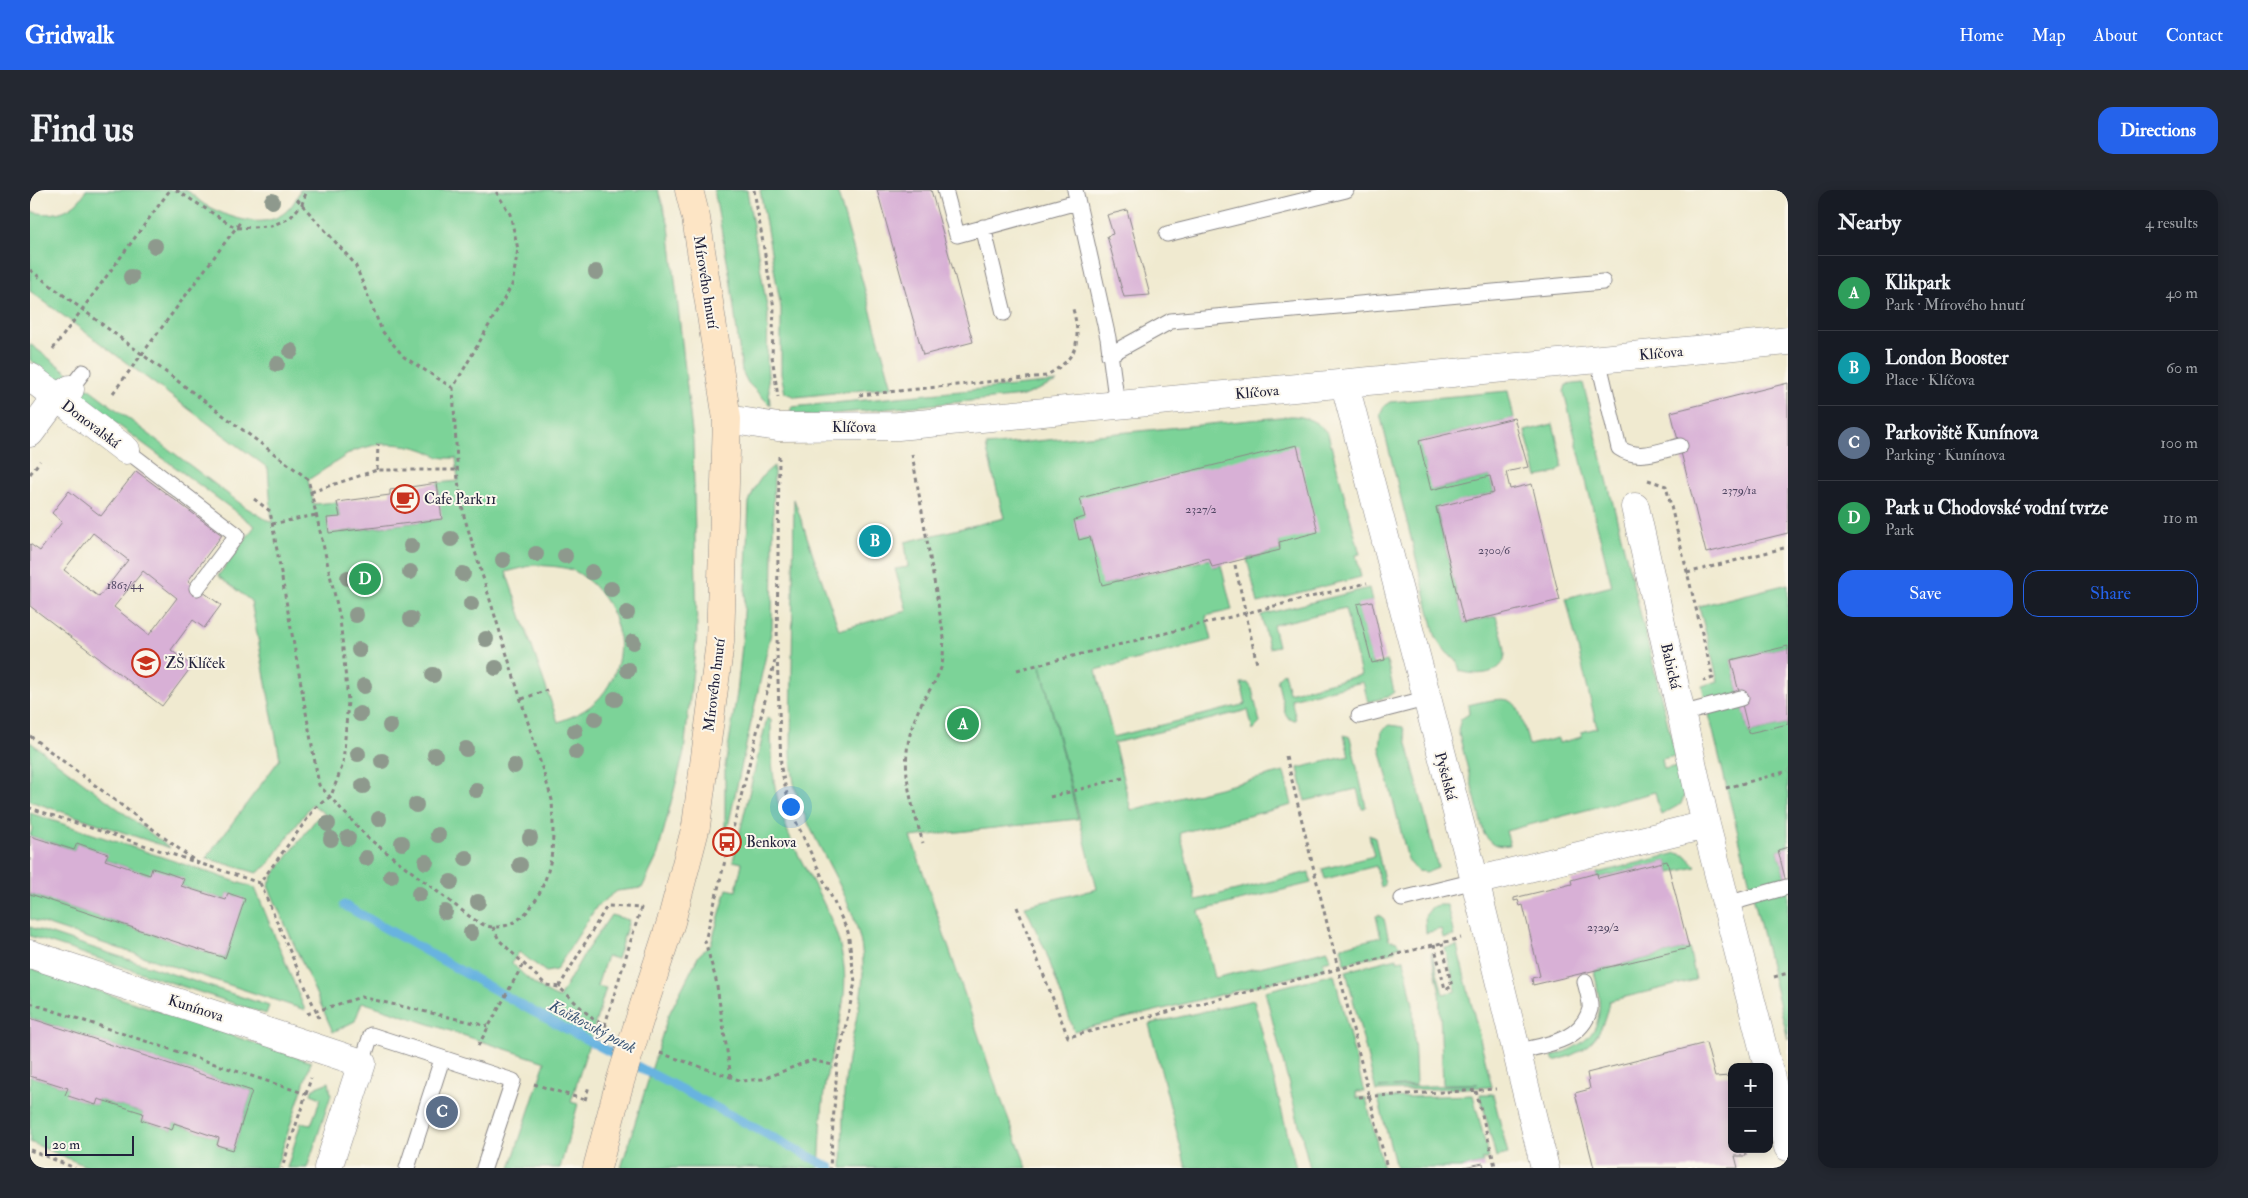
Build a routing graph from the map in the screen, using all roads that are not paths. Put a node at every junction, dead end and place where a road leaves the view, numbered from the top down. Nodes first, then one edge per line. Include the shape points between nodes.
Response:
1 (689, 190) edge
2 (946, 190) edge
3 (1346, 190) edge
4 (1076, 196) edge
5 (983, 228) junction
6 (1167, 234) dead end
7 (1603, 282) dead end
8 (1004, 313) dead end
9 (1788, 342) edge
10 (1109, 355) junction
11 (1598, 359) junction
12 (30, 377) edge
13 (1345, 385) junction
14 (70, 386) junction
15 (1117, 405) junction
16 (727, 419) junction
17 (30, 433) edge
18 (1680, 446) dead end
19 (126, 450) joint
20 (1635, 507) dead end
21 (197, 588) dead end
22 (1741, 698) dead end
23 (1426, 699) junction
24 (1682, 714) junction
25 (1359, 716) dead end
26 (1706, 826) junction
27 (1475, 881) junction
28 (1787, 887) edge
29 (1402, 899) dead end
30 (1727, 904) junction
31 (30, 954) edge
32 (1585, 982) dead end
33 (1516, 1052) junction
34 (442, 1058) junction
35 (362, 1063) junction
36 (1775, 1079) edge
37 (1788, 1147) edge
38 (328, 1168) edge
39 (407, 1168) edge
40 (484, 1168) edge
41 (597, 1168) edge
42 (1545, 1168) edge

1 - 16 main road, Mírového hnutí
2 - 5 lane via 957,235
3 - 6 lane
4 - 5 lane
4 - 10 lane
5 - 8 lane
7 - 10 lane via 1171,321
9 - 11 street, Klíčova
10 - 15 lane
11 - 13 street, Klíčova
11 - 18 lane via 1619,448 1627,454 1639,456
12 - 14 street, Donovalská
13 - 15 street, Klíčova
13 - 23 street, Pyšelská
14 - 17 street, Donovalská
14 - 19 street, Donovalská
15 - 16 street, Klíčova via 898,426 778,427
16 - 41 main road, Mírového hnutí, bridge via 720,642 696,826 671,922 619,1085
19 - 21 lane via 237,535
20 - 24 street, Babická
22 - 24 lane
23 - 25 lane
23 - 27 street, Pyšelská
24 - 26 street, Babická
26 - 27 street
26 - 30 street, Babická
27 - 29 lane
27 - 33 street, Pyšelská
28 - 30 lane
30 - 36 street, Babická
31 - 35 street, Kunínova
32 - 33 lane via 1590,1008 1580,1030 1558,1042
33 - 42 street, Pyšelská
34 - 35 lane via 371,1035
34 - 39 lane
34 - 40 lane via 513,1081
35 - 38 street
36 - 37 street, Babická

